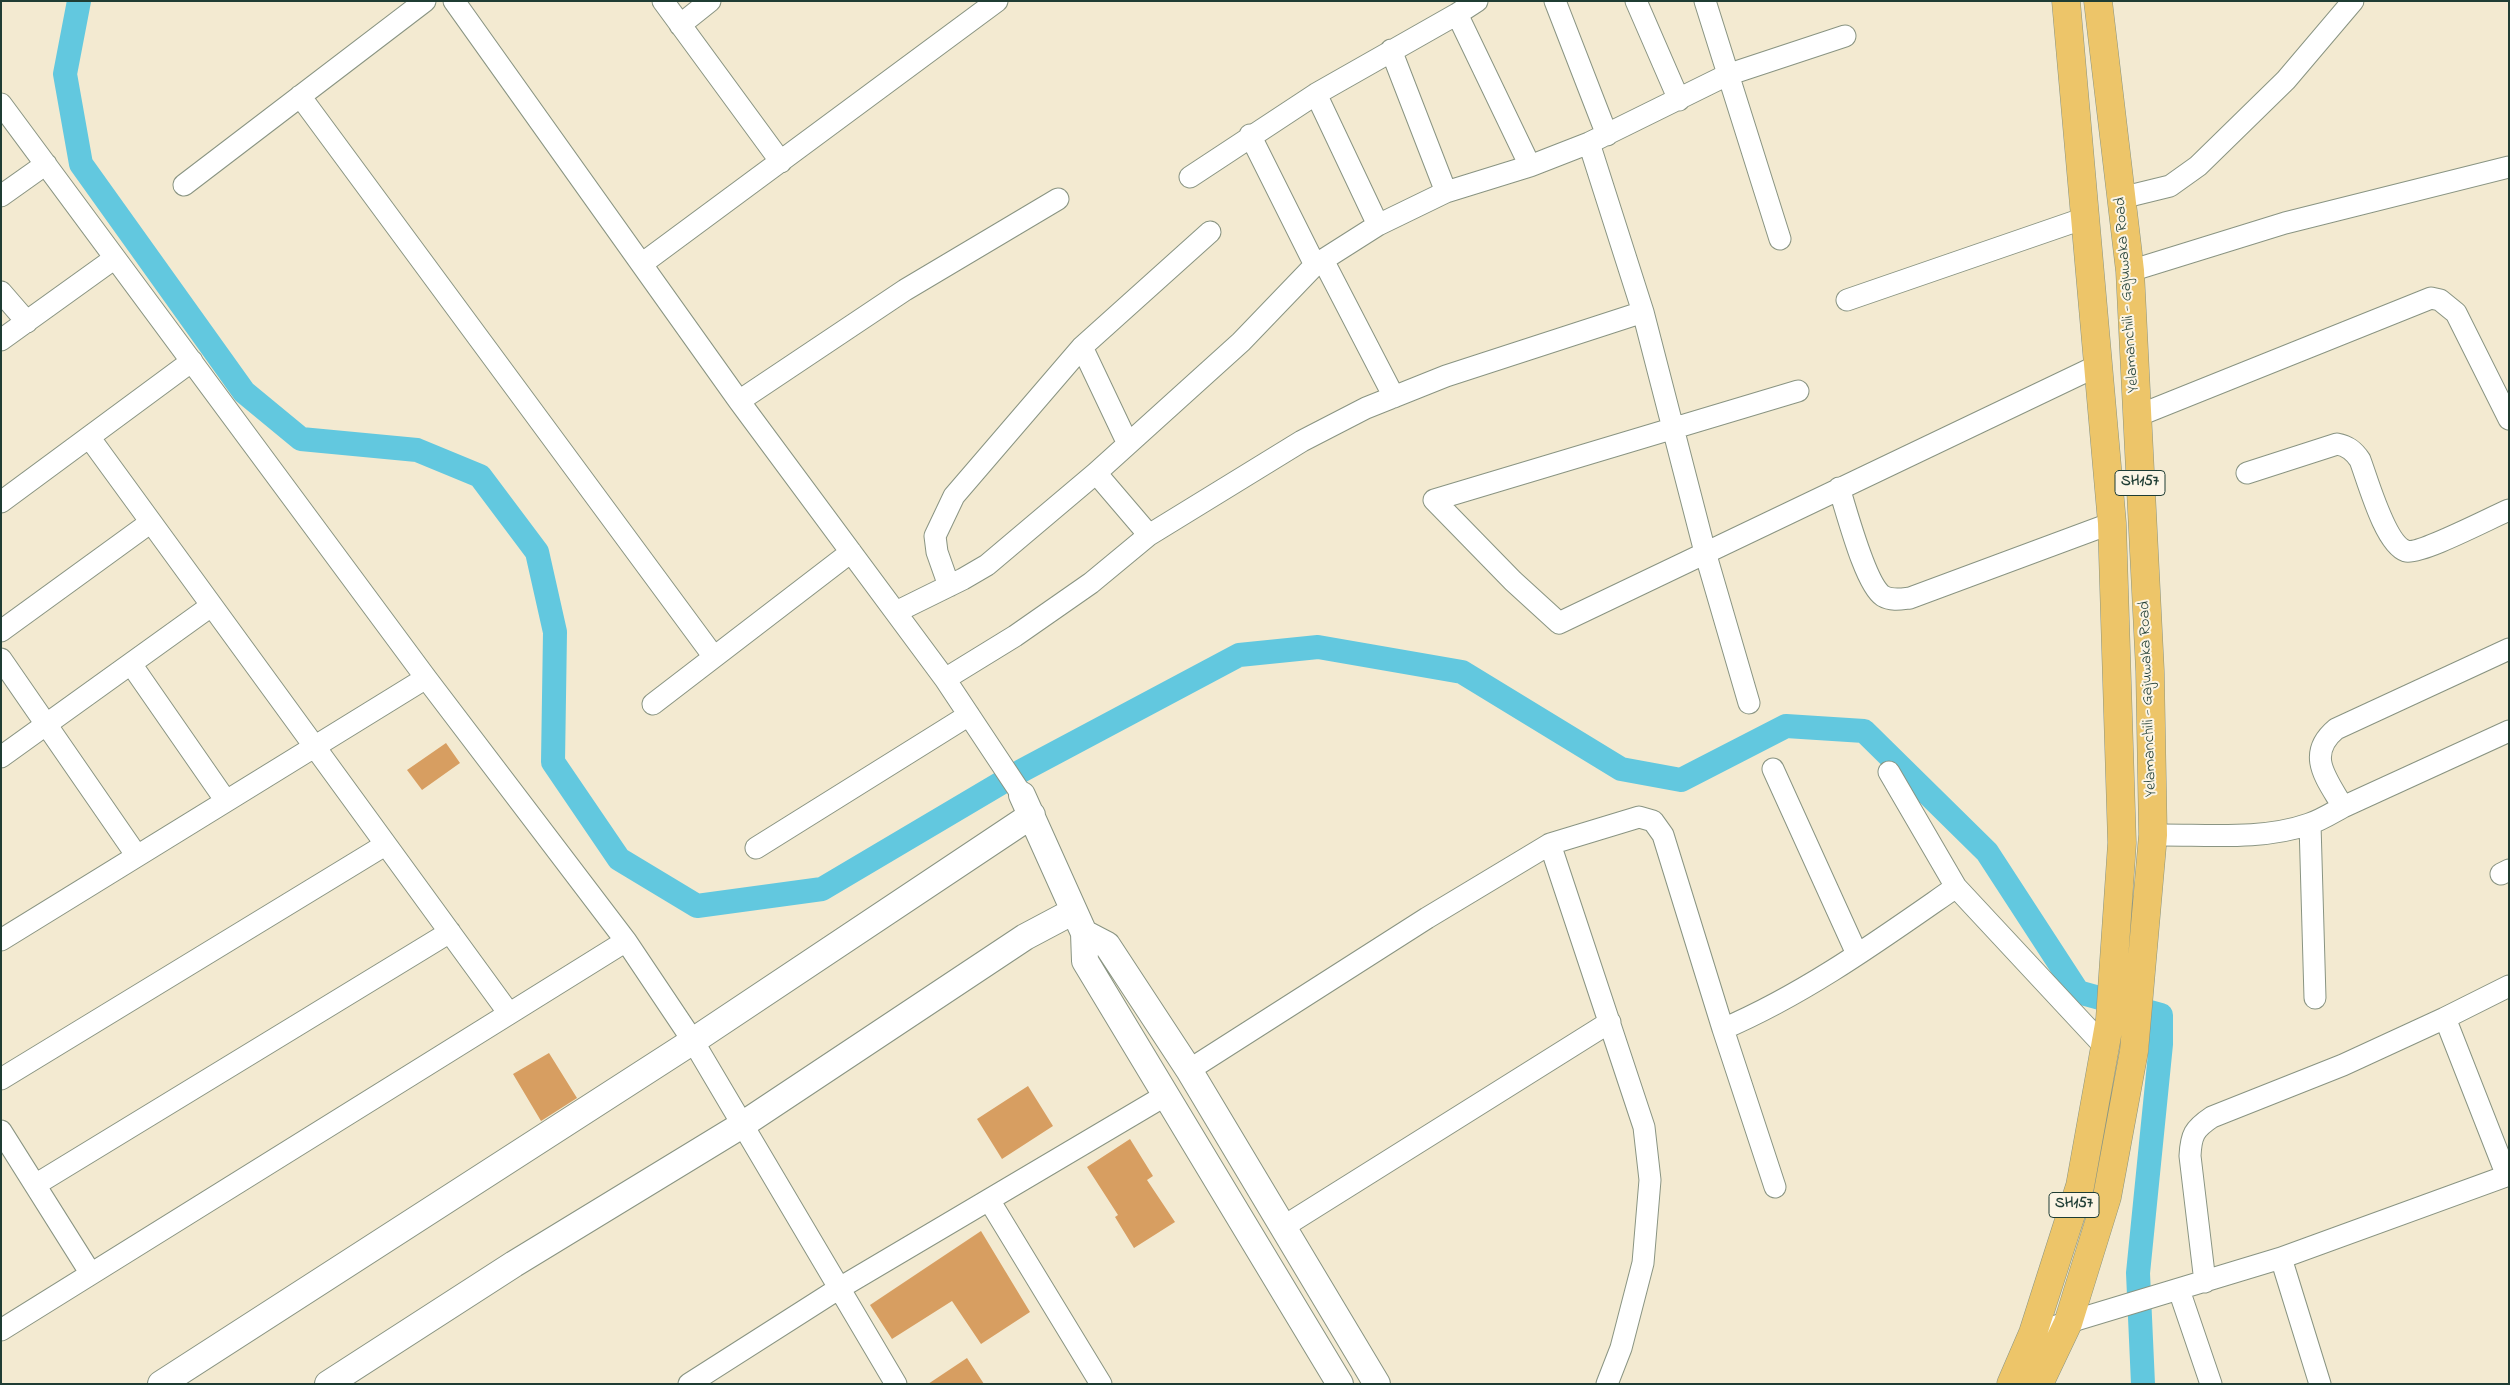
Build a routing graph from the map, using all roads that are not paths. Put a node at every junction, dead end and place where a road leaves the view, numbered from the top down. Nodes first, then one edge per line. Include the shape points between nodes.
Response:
1 (425, 1) edge
2 (454, 1) edge
3 (662, 1) edge
4 (710, 1) edge
5 (997, 1) edge
6 (1477, 1) edge
7 (1555, 1) edge
8 (1636, 1) edge
9 (1705, 1) edge
10 (2066, 1) edge
11 (2098, 1) edge
12 (2353, 1) edge
13 (1457, 14) junction
14 (680, 25) junction
15 (1845, 36) dead end
16 (1390, 50) junction
17 (1727, 74) junction
18 (1316, 94) junction
19 (300, 96) junction
20 (1679, 100) junction
21 (1, 104) edge
22 (1250, 135) junction
23 (1598, 139) junction
24 (780, 162) junction
25 (46, 164) junction
26 (1530, 166) junction
27 (2509, 167) edge
28 (1190, 176) dead end
29 (184, 185) dead end
30 (1446, 192) junction
31 (1, 196) edge
32 (2121, 198) junction
33 (1058, 199) dead end
34 (2085, 218) junction
35 (1378, 225) junction
36 (1210, 232) dead end
37 (1780, 240) dead end
38 (115, 258) junction
39 (643, 263) junction
40 (1319, 263) junction
41 (2130, 271) junction
42 (1, 292) edge
43 (1848, 300) dead end
44 (1644, 312) junction
45 (26, 322) junction
46 (1, 340) edge
47 (1082, 346) junction
48 (192, 361) junction
49 (2099, 365) junction
50 (1798, 391) dead end
51 (1394, 397) junction
52 (739, 401) junction
53 (2137, 416) junction
54 (2509, 419) edge
55 (1674, 428) junction
56 (89, 437) junction
57 (1128, 444) junction
58 (1096, 472) junction
59 (2248, 473) dead end
60 (1839, 488) junction
61 (1, 502) edge
62 (2509, 510) edge
63 (151, 522) junction
64 (2112, 524) junction
65 (1149, 535) junction
66 (850, 552) junction
67 (1705, 552) junction
68 (949, 586) junction
69 (211, 606) junction
70 (896, 612) junction
71 (1, 631) edge
72 (2509, 649) edge
73 (714, 657) junction
74 (1, 659) edge
75 (131, 664) junction
76 (426, 678) junction
77 (945, 680) junction
78 (1749, 703) dead end
79 (653, 704) dead end
80 (969, 715) junction
81 (48, 724) junction
82 (2509, 731) edge
83 (314, 747) junction
84 (1, 758) edge
85 (1773, 769) dead end
86 (1889, 772) dead end
87 (226, 801) junction
88 (1027, 805) junction
89 (2343, 807) junction
90 (2310, 824) junction
91 (2153, 835) junction
92 (1550, 844) junction
93 (385, 845) junction
94 (756, 848) dead end
95 (137, 856) junction
96 (2150, 879) junction
97 (2119, 880) junction
98 (1956, 887) junction
99 (1079, 922) junction
100 (450, 932) junction
101 (1, 940) edge
102 (626, 941) junction
103 (1857, 954) junction
104 (2509, 986) edge
105 (2315, 998) dead end
106 (508, 1012) junction
107 (2446, 1018) junction
108 (1610, 1022) junction
109 (1723, 1029) junction
110 (693, 1041) junction
111 (2105, 1046) junction
112 (1189, 1070) junction
113 (1, 1079) edge
114 (1166, 1094) junction
115 (742, 1125) junction
116 (1, 1131) edge
117 (2508, 1176) edge
118 (35, 1185) junction
119 (1775, 1187) dead end
120 (989, 1200) junction
121 (1283, 1227) junction
122 (2281, 1258) junction
123 (91, 1274) junction
124 (2205, 1282) junction
125 (838, 1289) junction
126 (2179, 1290) junction
127 (2068, 1323) junction
128 (3, 1325) edge
129 (2033, 1333) junction
130 (161, 1384) edge
131 (328, 1384) edge
132 (689, 1384) edge
133 (896, 1384) edge
134 (1101, 1384) edge
135 (1340, 1384) edge
136 (1377, 1384) edge
137 (1607, 1384) edge
138 (2011, 1384) edge
139 (2039, 1384) edge
140 (2211, 1384) edge
141 (2320, 1384) edge

1 - 19 street
2 - 39 street
3 - 14 street
4 - 14 street
5 - 24 street
6 - 13 street
7 - 23 street
8 - 20 street
9 - 17 street
10 - 34 main road, Yelamanchili - Gajuwaka Road / SH157
11 - 32 main road, Yelamanchili - Gajuwaka Road / SH157
12 - 32 street via 2286,80 2198,166 2170,186
13 - 16 street
13 - 26 street
14 - 24 street
15 - 17 street
16 - 18 street
16 - 30 street
17 - 20 street
17 - 37 street
18 - 22 street
18 - 35 street
19 - 29 street
19 - 73 street
20 - 23 street
21 - 25 street
22 - 28 street
22 - 40 street
23 - 26 street
23 - 44 street
24 - 39 street
25 - 31 street
25 - 38 street
26 - 30 street
27 - 41 street via 2285,223
30 - 35 street
32 - 41 main road, Yelamanchili - Gajuwaka Road / SH157
33 - 52 street via 906,290
34 - 43 street
34 - 49 main road, Yelamanchili - Gajuwaka Road / SH157
35 - 40 street
36 - 47 street
38 - 45 street
38 - 48 street
39 - 52 street
40 - 51 street
40 - 57 street via 1241,342
41 - 53 main road, Yelamanchili - Gajuwaka Road / SH157
42 - 45 street
44 - 51 street via 1446,376
44 - 55 street
45 - 46 street
47 - 57 street
47 - 68 street via 954,496 936,536 937,552
48 - 56 street
48 - 76 street
49 - 60 street
49 - 64 main road, Yelamanchili - Gajuwaka Road / SH157
50 - 55 street
51 - 65 street via 1302,441
52 - 66 street
53 - 54 street via 2431,298 2440,300 2456,313
53 - 91 main road, Yelamanchili - Gajuwaka Road / SH157 via 2150,671
55 - 67 street
55 - 67 street via 1434,500 1559,623
56 - 61 street
56 - 63 street
57 - 58 street
58 - 65 street
58 - 68 street via 987,565
59 - 62 street via 2337,444 2346,446 2360,460 2387,532 2400,548 2407,551 2440,541
60 - 64 street via 1871,582 1885,597 1895,600 1910,598
60 - 67 street
63 - 69 street
63 - 71 street
64 - 97 main road, Yelamanchili - Gajuwaka Road / SH157 via 2122,843
65 - 77 street via 1091,583
66 - 70 street
66 - 73 street
67 - 78 street
68 - 70 street
69 - 75 street
69 - 83 street
70 - 77 street
72 - 89 street via 2336,729 2326,738 2320,749 2321,764
73 - 79 street
74 - 81 street
75 - 81 street
75 - 87 street
76 - 83 street
76 - 102 street
77 - 80 street
80 - 88 street
80 - 94 street
81 - 84 street
81 - 95 street
82 - 89 street
83 - 87 street
83 - 93 street
85 - 103 street
86 - 98 street
87 - 95 street
88 - 99 street
88 - 110 street
89 - 90 street
90 - 91 street via 2258,834
90 - 105 street
91 - 96 main road, Yelamanchili - Gajuwaka Road / SH157
92 - 108 street
92 - 109 street via 1639,817 1653,822 1663,835
92 - 112 street via 1427,918
93 - 100 street
93 - 113 street
95 - 101 street
96 - 97 main road
96 - 127 main road, Yelamanchili - Gajuwaka Road / SH157 via 2134,1051 2107,1197
97 - 111 main road, Yelamanchili - Gajuwaka Road / SH157 via 2110,1019
98 - 103 street
98 - 111 street
99 - 112 street via 1107,945
99 - 114 street via 1085,961
99 - 115 street via 1025,937
100 - 106 street
100 - 118 street
102 - 106 street
102 - 110 street
103 - 109 street via 1810,986
104 - 107 street
106 - 123 street
107 - 117 street
107 - 124 street via 2343,1065 2212,1117 2200,1125 2191,1136 2190,1156
108 - 121 street
108 - 137 street via 1644,1127 1650,1180 1643,1263 1621,1348
109 - 119 street
110 - 115 street
110 - 130 street
111 - 129 main road, Yelamanchili - Gajuwaka Road / SH157 via 2080,1186
112 - 121 street
114 - 120 street
114 - 135 street
115 - 125 street
115 - 131 street via 514,1264
116 - 118 street
117 - 122 street
118 - 123 street
120 - 125 street
120 - 134 street
121 - 136 street
122 - 124 street
122 - 141 street
123 - 128 street
124 - 126 street
125 - 132 street
125 - 133 street
126 - 127 street
126 - 140 street
127 - 129 street
127 - 139 main road, Yelamanchili - Gajuwaka Road / SH157
129 - 138 main road, Yelamanchili - Gajuwaka Road / SH157

